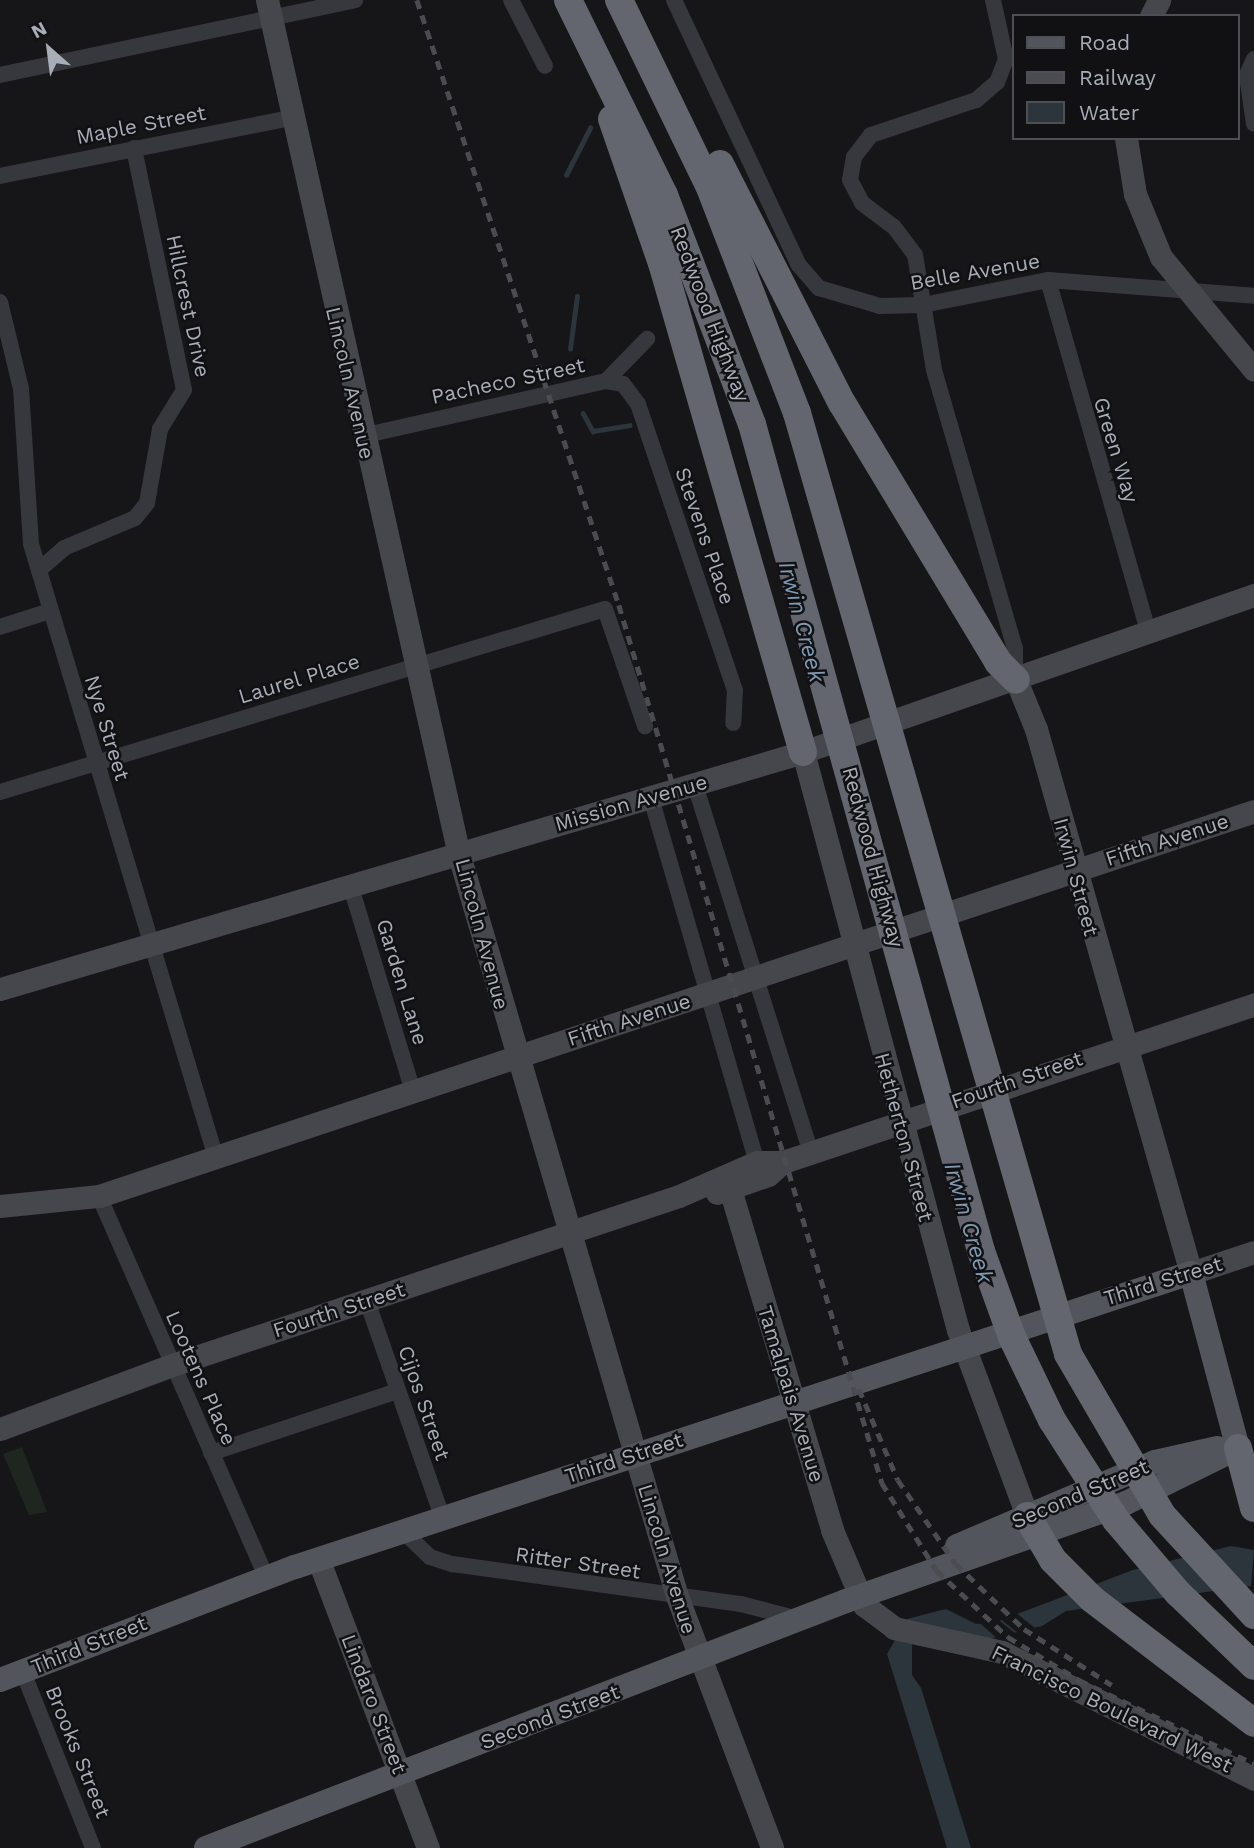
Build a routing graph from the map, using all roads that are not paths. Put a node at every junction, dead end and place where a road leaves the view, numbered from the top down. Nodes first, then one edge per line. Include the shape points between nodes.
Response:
1 (355, 0) edge
2 (511, 0) edge
3 (568, 0) edge
4 (674, 0) edge
5 (993, 0) edge
6 (624, 9) edge
7 (269, 10) edge
8 (584, 30) junction
9 (1254, 59) edge
10 (545, 66) dead end
11 (0, 75) edge
12 (291, 118) junction
13 (1254, 124) edge
14 (1127, 140) edge
15 (134, 148) junction
16 (0, 176) edge
17 (1048, 279) junction
18 (1190, 294) junction
19 (1254, 296) edge
20 (0, 302) edge
21 (923, 306) junction
22 (647, 339) dead end
23 (1254, 370) edge
24 (606, 381) junction
25 (362, 436) junction
26 (39, 570) junction
27 (1254, 595) edge
28 (50, 611) junction
29 (0, 627) edge
30 (1148, 631) junction
31 (416, 663) junction
32 (1016, 680) junction
33 (733, 723) dead end
34 (645, 726) dead end
35 (803, 752) junction
36 (96, 763) junction
37 (695, 785) junction
38 (0, 792) edge
39 (651, 798) junction
40 (1254, 811) edge
41 (459, 855) junction
42 (1075, 871) junction
43 (350, 884) junction
44 (150, 944) junction
45 (853, 945) junction
46 (753, 979) junction
47 (0, 989) edge
48 (708, 994) junction
49 (1254, 1004) edge
50 (1123, 1046) junction
51 (516, 1058) junction
52 (413, 1092) junction
53 (899, 1120) junction
54 (810, 1149) junction
55 (216, 1158) junction
56 (783, 1161) junction
57 (757, 1162) junction
58 (730, 1189) junction
59 (99, 1196) junction
60 (680, 1196) junction
61 (0, 1206) edge
62 (569, 1233) junction
63 (1254, 1252) edge
64 (1191, 1273) junction
65 (367, 1301) junction
66 (962, 1345) junction
67 (172, 1365) junction
68 (397, 1391) junction
69 (793, 1402) junction
70 (0, 1429) edge
71 (1246, 1445) edge
72 (212, 1453) junction
73 (635, 1455) junction
74 (1254, 1508) edge
75 (443, 1519) junction
76 (1031, 1525) junction
77 (404, 1532) junction
78 (319, 1561) junction
79 (266, 1577) junction
80 (677, 1596) junction
81 (858, 1597) junction
82 (1254, 1615) edge
83 (798, 1619) junction
84 (698, 1659) junction
85 (1254, 1665) edge
86 (23, 1672) junction
87 (0, 1680) edge
88 (1254, 1723) edge
89 (401, 1776) junction
90 (1254, 1779) edge
91 (93, 1848) edge
92 (206, 1848) edge
93 (428, 1848) edge
94 (772, 1848) edge

1 - 7 street
2 - 10 street
3 - 8 highway, Redwood Highway
4 - 21 street, Belle Avenue via 804,275 838,297
5 - 21 street, Irwin Street via 1006,59 996,82 976,100 871,135 854,157 850,180 862,202 894,227 915,255
6 - 32 highway via 714,151 850,419 998,662
6 - 82 highway via 755,297 861,623 1068,1354 1162,1516
7 - 11 street
7 - 12 main road, Lincoln Avenue
8 - 35 highway via 660,254
8 - 85 highway, Redwood Highway via 688,251 781,523 981,1251 1012,1338 1067,1447 1116,1520 1178,1593
9 - 13 street via 1247,75
12 - 15 street, Maple Street
12 - 25 main road, Lincoln Avenue
14 - 18 main road via 1152,239
15 - 16 street, Maple Street
15 - 26 street, Hillcrest Drive via 184,390 160,429 147,503 135,518 64,548
17 - 18 street, Belle Avenue
17 - 21 street, Belle Avenue
17 - 30 street, Green Way
18 - 19 street, Belle Avenue
18 - 23 main road
20 - 26 street, Nye Street via 21,389 31,544
21 - 32 street, Irwin Street via 949,428 1015,648
22 - 24 street, Pacheco Street
24 - 25 street, Pacheco Street
24 - 33 street, Stevens Place via 623,384 638,404 735,690
25 - 31 main road, Lincoln Avenue
26 - 28 street, Nye Street
27 - 30 main road, Mission Avenue
28 - 29 street
28 - 36 street, Nye Street
30 - 32 main road, Mission Avenue
31 - 34 street, Laurel Place via 599,609 610,612
31 - 36 street, Laurel Place
31 - 41 main road, Lincoln Avenue
32 - 35 main road, Mission Avenue
32 - 42 main road, Irwin Street
35 - 37 main road, Mission Avenue
35 - 45 main road, Hetherton Street
36 - 38 street, Laurel Place
36 - 44 street, Nye Street
37 - 39 main road, Mission Avenue
37 - 46 street
39 - 41 main road, Mission Avenue
39 - 48 street
40 - 42 main road, Fifth Avenue
41 - 43 main road, Mission Avenue
41 - 51 main road, Lincoln Avenue
42 - 45 main road, Fifth Avenue
42 - 50 main road, Irwin Street
43 - 44 main road, Mission Avenue
43 - 52 street, Garden Lane
44 - 47 main road, Mission Avenue
44 - 55 street, Nye Street
45 - 46 main road, Fifth Avenue
45 - 53 main road, Hetherton Street
46 - 48 main road, Fifth Avenue
46 - 54 street
48 - 51 main road, Fifth Avenue
48 - 57 street
49 - 50 main road, Fourth Street
50 - 53 main road, Fourth Street
50 - 64 main road, Irwin Street
51 - 52 main road, Fifth Avenue
51 - 62 main road, Lincoln Avenue
52 - 55 main road, Fifth Avenue
53 - 54 main road, Fourth Street
53 - 66 main road, Hetherton Street
54 - 56 main road, Fourth Street
55 - 59 main road, Fifth Avenue
56 - 57 main road, Fourth Street
56 - 58 main road, Fourth Street via 768,1175
57 - 60 main road, Fourth Street
58 - 60 main road, Fourth Street
58 - 69 main road, Tamalpais Avenue
59 - 61 main road, Fifth Avenue
59 - 67 street, Lootens Place
60 - 62 main road, Fourth Street
62 - 65 main road, Fourth Street
62 - 73 main road, Lincoln Avenue
63 - 64 main road, Third Street
64 - 66 main road, Third Street
64 - 71 main road, Irwin Street
65 - 67 main road, Fourth Street
65 - 68 street, Cijos Street
66 - 69 main road, Third Street
66 - 76 main road, Hetherton Street
67 - 70 main road, Fourth Street
67 - 72 street, Lootens Place
68 - 72 street
68 - 75 street, Cijos Street
69 - 73 main road, Third Street
69 - 81 main road, Tamalpais Avenue
71 - 74 highway
71 - 76 main road, Second Street via 1173,1456
72 - 79 street, Lootens Place
73 - 75 main road, Third Street
73 - 80 main road, Lincoln Avenue
75 - 77 main road, Third Street
76 - 81 main road, Second Street via 927,1557 894,1584
76 - 88 highway via 1073,1581 1117,1621
77 - 78 main road, Third Street
77 - 80 street, Ritter Street via 430,1557 452,1564
78 - 79 main road, Third Street
78 - 89 main road, Lindaro Street
79 - 86 main road, Third Street
80 - 83 street, Ritter Street
80 - 84 main road, Lincoln Avenue
81 - 83 main road, Second Street
81 - 90 main road, Francisco Boulevard West via 890,1626 1002,1653
83 - 84 main road, Second Street
84 - 89 main road, Second Street
84 - 94 main road, Lincoln Avenue
86 - 87 main road, Third Street
86 - 91 street, Brooks Street
89 - 92 main road, Second Street
89 - 93 main road, Lindaro Street

